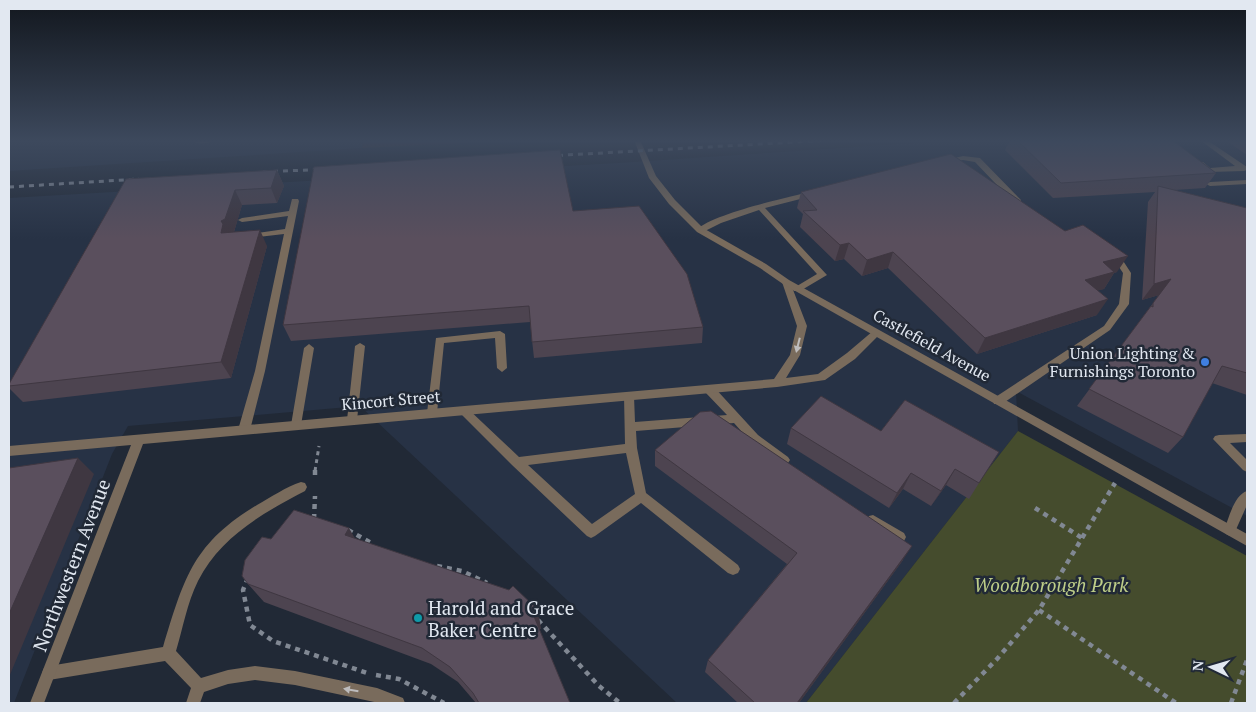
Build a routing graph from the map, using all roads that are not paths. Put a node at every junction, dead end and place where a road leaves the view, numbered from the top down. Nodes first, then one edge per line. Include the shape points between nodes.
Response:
1 (651, 173) edge
2 (990, 173) edge
3 (1247, 182) edge
4 (1210, 184) edge
5 (818, 192) edge
6 (296, 201) dead end
7 (760, 207) junction
8 (1024, 208) edge
9 (293, 212) junction
10 (242, 220) dead end
11 (700, 230) junction
12 (289, 231) junction
13 (244, 237) edge
14 (1106, 248) edge
15 (786, 282) junction
16 (798, 288) junction
17 (876, 333) junction
18 (360, 346) dead end
19 (309, 348) dead end
20 (502, 368) dead end
21 (777, 384) junction
22 (709, 389) junction
23 (629, 396) junction
24 (998, 401) junction
25 (462, 410) junction
26 (432, 413) junction
27 (735, 419) junction
28 (352, 420) junction
29 (296, 425) junction
30 (632, 427) junction
31 (244, 430) junction
32 (1247, 438) edge
33 (139, 439) junction
34 (631, 448) junction
35 (9, 451) edge
36 (516, 462) junction
37 (794, 467) edge
38 (1247, 467) edge
39 (301, 488) dead end
40 (641, 496) junction
41 (1247, 496) edge
42 (859, 510) edge
43 (1230, 530) junction
44 (900, 538) edge
45 (1247, 540) edge
46 (733, 569) dead end
47 (168, 653) junction
48 (49, 673) junction
49 (199, 686) junction
50 (37, 703) edge
51 (193, 703) edge
52 (398, 703) edge

1 - 11 street, Castlefield Avenue via 672,202
2 - 8 street
3 - 4 street
5 - 7 street
6 - 9 street
7 - 11 street
7 - 16 street via 823,275
9 - 10 street
9 - 12 street
11 - 15 street, Castlefield Avenue
12 - 13 street
12 - 31 street via 260,371
14 - 24 street via 1127,273 1124,304 1107,328
15 - 16 street, Castlefield Avenue
15 -> 21 street via 802,326 795,355
16 - 17 street, Castlefield Avenue
17 - 21 street, Kincort Street via 821,377
17 - 24 street, Castlefield Avenue
18 - 28 street
19 - 29 street
20 - 26 street via 500,334 438,340
21 - 22 street, Kincort Street
22 - 23 street, Kincort Street
22 - 27 street
23 - 25 street, Kincort Street
23 - 30 street
24 - 43 street, Castlefield Avenue
25 - 26 street, Kincort Street
25 - 36 street
26 - 28 street, Kincort Street
27 - 30 street
27 - 37 street via 754,438
28 - 29 street, Kincort Street
29 - 31 street, Kincort Street
30 - 34 street
31 - 33 street, Kincort Street
32 - 38 street via 1219,438
33 - 35 street, Kincort Street
33 - 48 street, Northwestern Avenue
34 - 36 street
34 - 40 street
36 - 40 street via 591,532
39 - 47 street via 249,515 203,561 193,576
40 - 46 street
41 - 43 street
42 - 44 street
43 - 45 street, Castlefield Avenue
47 - 48 street
47 - 49 street
48 - 50 street, Northwestern Avenue
49 - 51 street
52 -> 49 street via 377,695 255,673

